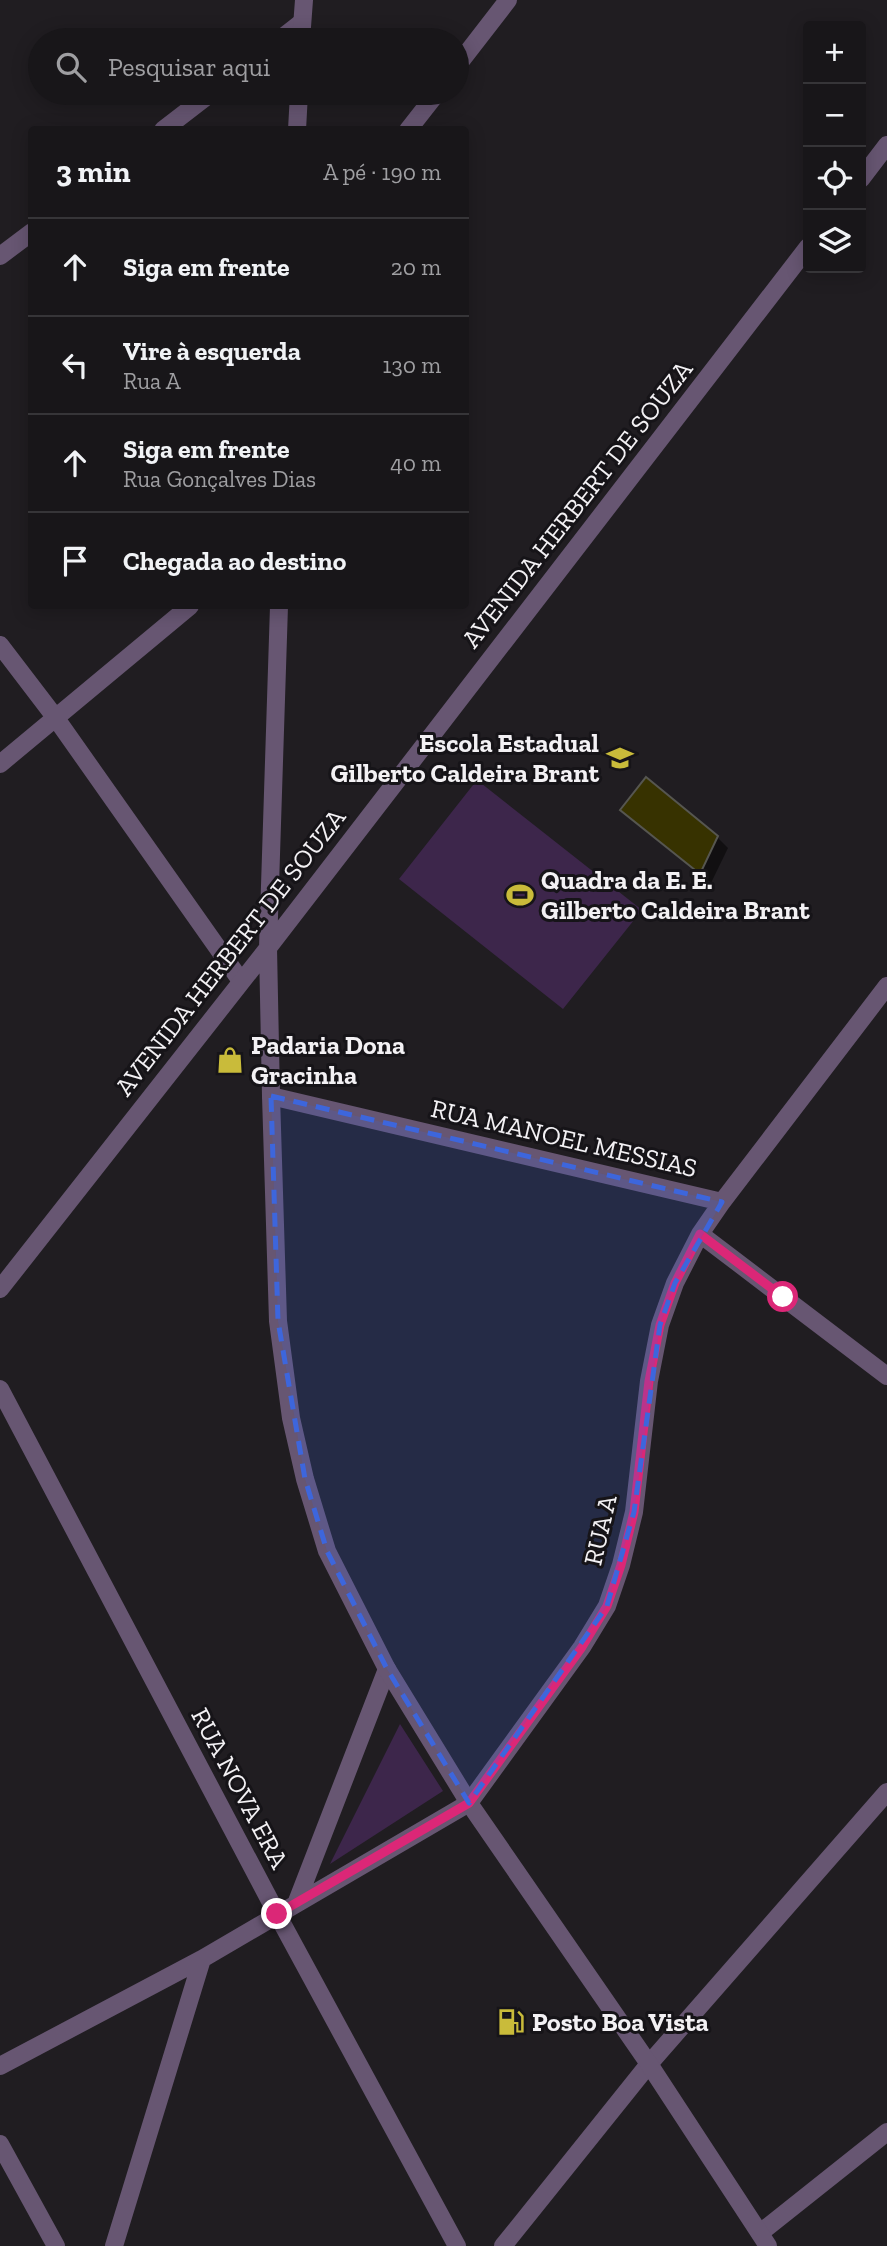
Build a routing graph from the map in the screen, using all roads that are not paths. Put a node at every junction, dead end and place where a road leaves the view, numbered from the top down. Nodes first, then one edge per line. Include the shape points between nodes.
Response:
1 (304, 0) edge
2 (508, 0) edge
3 (302, 28) edge
4 (469, 50) edge
5 (195, 105) edge
6 (298, 105) edge
7 (428, 105) edge
8 (168, 126) edge
9 (297, 126) edge
10 (411, 126) edge
11 (887, 145) edge
12 (866, 172) edge
13 (28, 235) edge
14 (803, 253) edge
15 (0, 256) edge
16 (186, 609) edge
17 (279, 609) edge
18 (0, 645) edge
19 (55, 717) junction
20 (0, 764) edge
21 (268, 948) junction
22 (241, 981) junction
23 (887, 986) edge
24 (271, 1096) junction
25 (722, 1202) junction
26 (700, 1234) junction
27 (0, 1289) edge
28 (887, 1376) edge
29 (0, 1389) edge
30 (387, 1669) junction
31 (887, 1791) edge
32 (469, 1803) junction
33 (296, 1904) junction
34 (277, 1914) junction
35 (202, 1959) junction
36 (649, 2064) junction
37 (0, 2066) edge
38 (887, 2132) edge
39 (0, 2144) edge
40 (764, 2240) edge
41 (56, 2246) edge
42 (114, 2246) edge
43 (457, 2246) edge
44 (503, 2246) edge

1 - 3 street
2 - 4 street
5 - 8 street
6 - 9 street
7 - 10 street
11 - 12 street
13 - 15 street
14 - 21 street, AVENIDA HERBERT DE SOUZA
16 - 19 street
17 - 21 street
18 - 19 street
19 - 20 street
19 - 22 street
21 - 22 street, AVENIDA HERBERT DE SOUZA
21 - 24 street
22 - 27 street, AVENIDA HERBERT DE SOUZA
23 - 25 street, RUA A
24 - 25 street, RUA MANOEL MESSIAS
24 - 30 street via 278,1321 291,1418 327,1551
25 - 26 street, RUA A
26 - 28 street
26 - 32 street, RUA A via 660,1325 634,1512 607,1606
29 - 34 street, RUA NOVA ERA
30 - 32 street
30 - 33 street
31 - 36 street
32 - 33 street
32 - 36 street
33 - 34 street
34 - 35 street
34 - 43 street, RUA NOVA ERA
35 - 37 street
35 - 42 street
36 - 40 street
36 - 44 street
38 - 40 street
39 - 41 street

